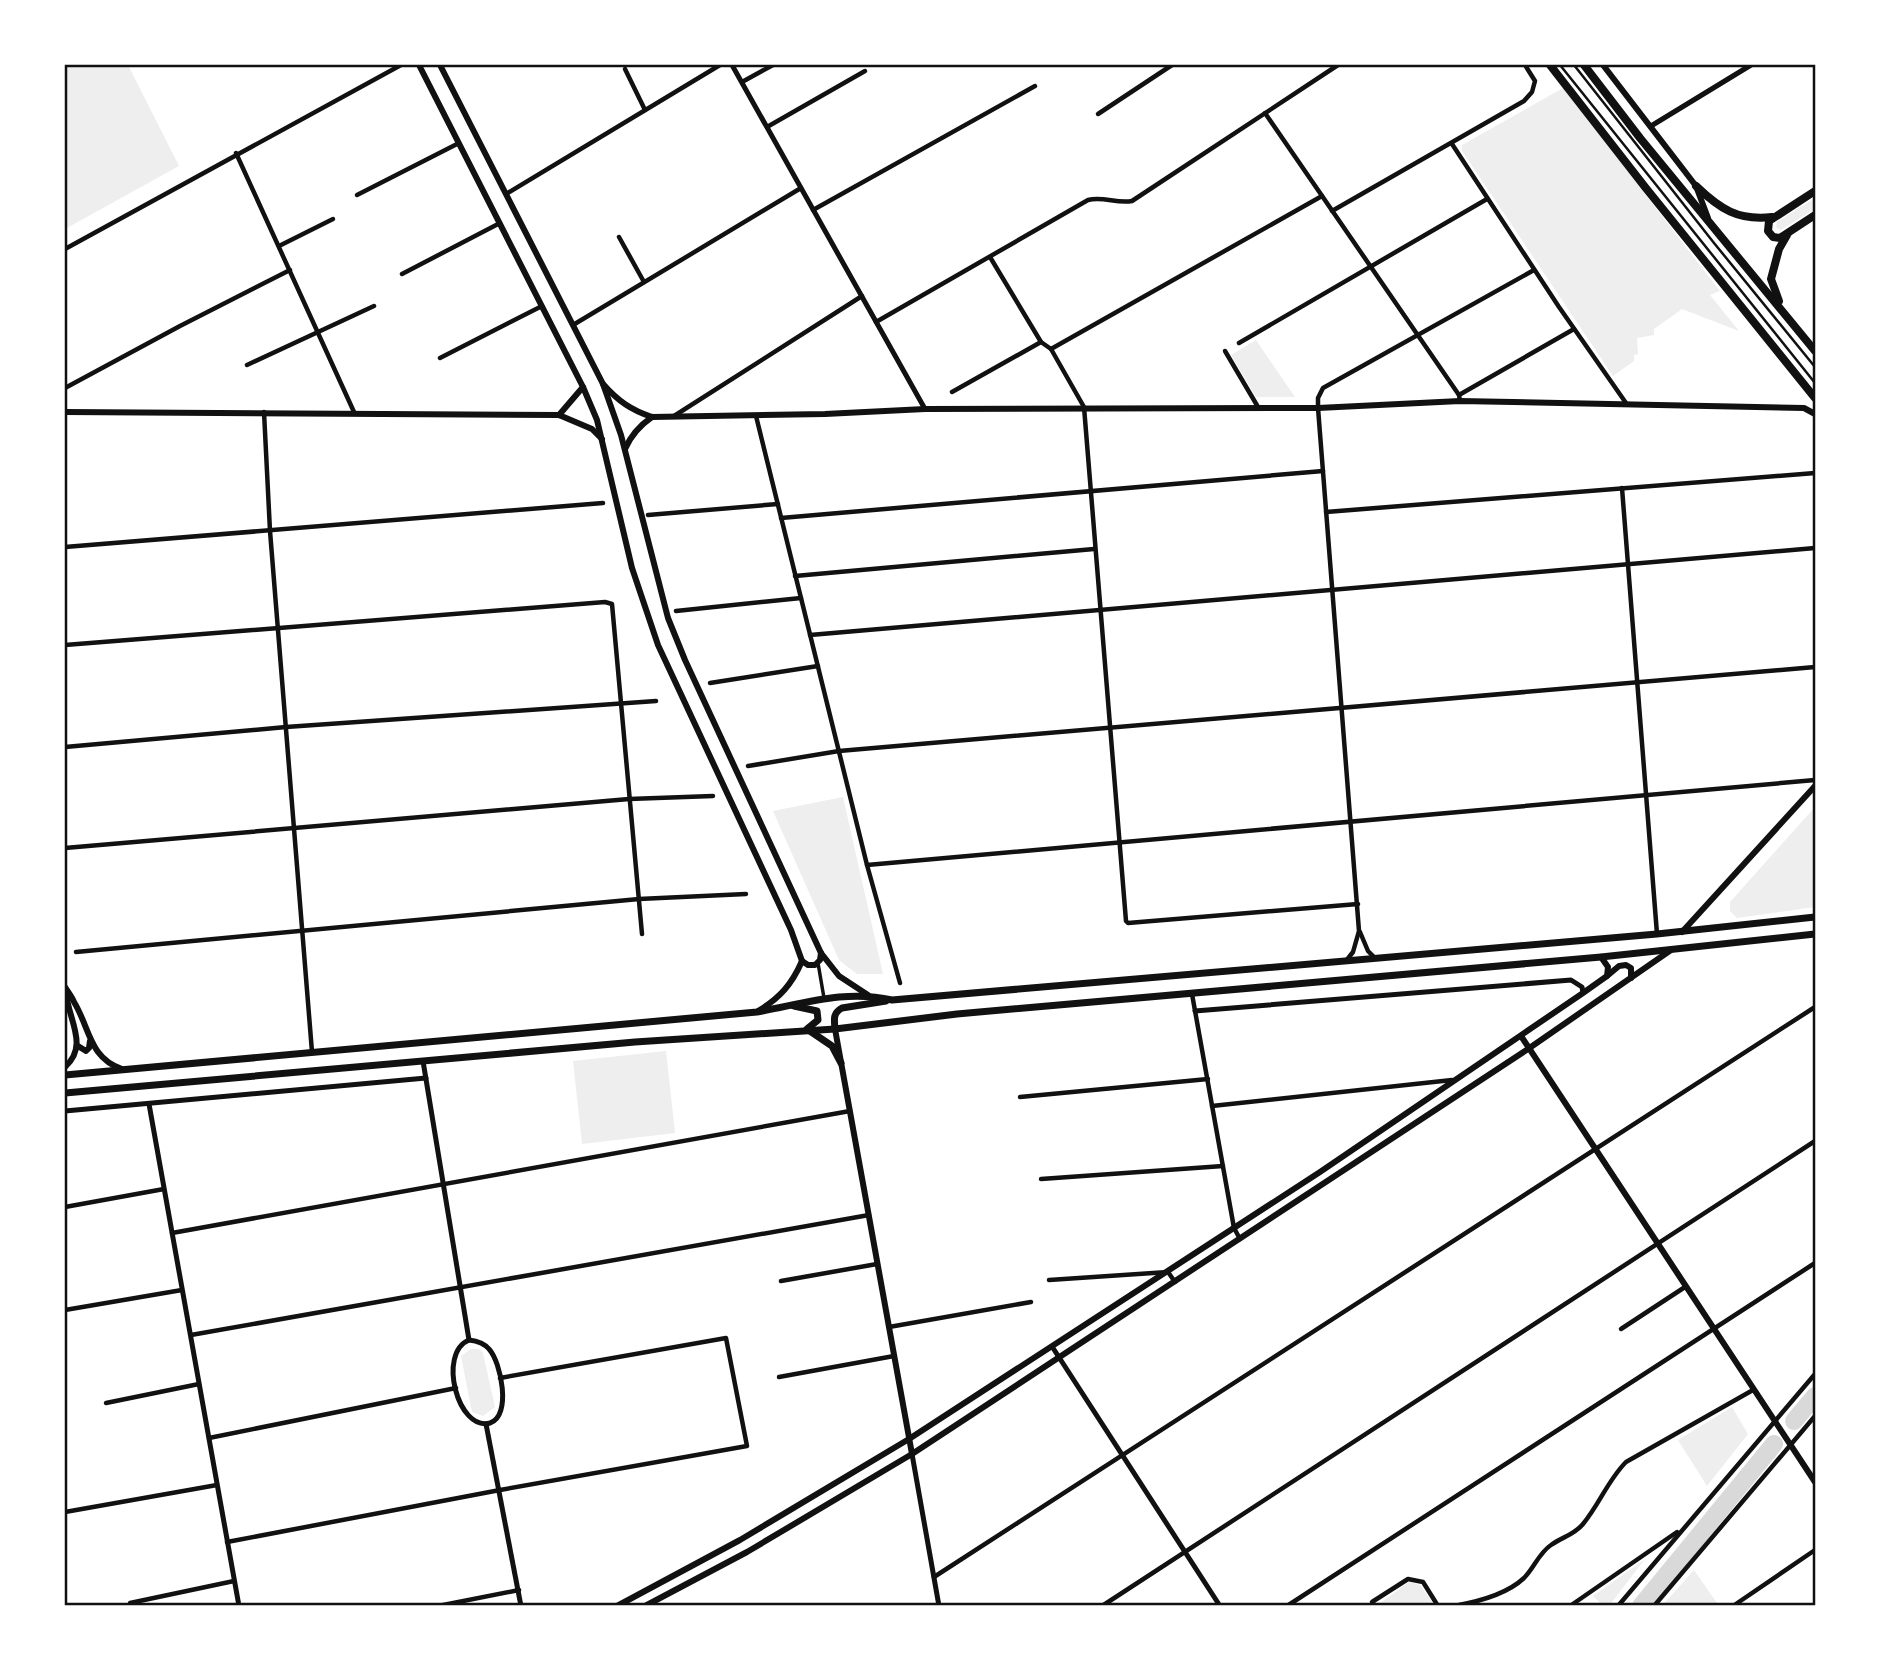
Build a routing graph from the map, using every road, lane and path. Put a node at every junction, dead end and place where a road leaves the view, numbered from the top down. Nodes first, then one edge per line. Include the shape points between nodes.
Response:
1 (401, 65) edge
2 (419, 65) edge
3 (440, 65) edge
4 (720, 65) edge
5 (732, 65) edge
6 (773, 65) edge
7 (1172, 65) edge
8 (1338, 65) edge
9 (1525, 65) edge
10 (1550, 65) edge
11 (1560, 65) edge
12 (1574, 65) edge
13 (1584, 65) edge
14 (1603, 65) edge
15 (1751, 65) edge
16 (625, 69) dead end
17 (865, 71) dead end
18 (742, 82) junction
19 (1035, 86) dead end
20 (645, 110) junction
21 (1265, 113) junction
22 (1098, 114) dead end
23 (1651, 125) junction
24 (767, 127) junction
25 (459, 143) junction
26 (1452, 144) junction
27 (236, 153) junction
28 (1696, 186) junction
29 (801, 188) junction
30 (1815, 191) edge
31 (506, 194) junction
32 (357, 195) dead end
33 (1322, 196) junction
34 (1486, 199) junction
35 (813, 210) junction
36 (1332, 211) junction
37 (1815, 215) edge
38 (1775, 216) junction
39 (1708, 218) junction
40 (332, 219) dead end
41 (500, 223) junction
42 (1789, 232) junction
43 (619, 237) dead end
44 (279, 246) junction
45 (65, 249) edge
46 (990, 257) junction
47 (1371, 267) junction
48 (290, 270) junction
49 (1534, 270) junction
50 (401, 274) dead end
51 (644, 282) junction
52 (862, 296) junction
53 (374, 306) dead end
54 (542, 306) junction
55 (1780, 306) junction
56 (876, 322) junction
57 (573, 326) junction
58 (1574, 330) junction
59 (318, 332) junction
60 (1416, 335) junction
61 (1041, 342) junction
62 (1239, 343) dead end
63 (1051, 349) junction
64 (1224, 351) dead end
65 (1815, 351) edge
66 (440, 358) dead end
67 (247, 365) dead end
68 (1815, 367) edge
69 (1815, 383) edge
70 (603, 384) junction
71 (583, 387) junction
72 (65, 388) edge
73 (952, 392) dead end
74 (1460, 398) junction
75 (1815, 398) edge
76 (1626, 403) junction
77 (1084, 407) junction
78 (1258, 407) junction
79 (1318, 408) junction
80 (925, 409) junction
81 (65, 412) edge
82 (264, 412) junction
83 (354, 412) junction
84 (1815, 414) edge
85 (559, 415) junction
86 (756, 416) junction
87 (652, 417) junction
88 (674, 417) junction
89 (603, 440) junction
90 (625, 449) junction
91 (1323, 471) junction
92 (1815, 473) edge
93 (1622, 488) junction
94 (1090, 491) junction
95 (603, 503) dead end
96 (778, 504) junction
97 (1326, 512) junction
98 (648, 515) dead end
99 (781, 518) junction
100 (270, 531) junction
101 (65, 547) edge
102 (1815, 548) edge
103 (1094, 549) junction
104 (1628, 564) junction
105 (795, 576) junction
106 (1333, 590) junction
107 (801, 598) junction
108 (1099, 610) junction
109 (676, 611) dead end
110 (278, 628) junction
111 (810, 635) junction
112 (65, 645) edge
113 (818, 667) junction
114 (1815, 667) edge
115 (710, 682) dead end
116 (1637, 682) junction
117 (656, 701) dead end
118 (622, 703) junction
119 (1342, 708) junction
120 (286, 727) junction
121 (1109, 728) junction
122 (65, 747) edge
123 (839, 751) junction
124 (748, 766) dead end
125 (1815, 780) edge
126 (1815, 786) edge
127 (1646, 795) junction
128 (713, 796) dead end
129 (629, 799) junction
130 (1351, 822) junction
131 (295, 827) junction
132 (1119, 843) junction
133 (65, 848) edge
134 (867, 865) junction
135 (746, 894) dead end
136 (639, 900) junction
137 (1358, 904) junction
138 (1815, 917) edge
139 (303, 929) junction
140 (1359, 931) junction
141 (1682, 932) junction
142 (642, 934) dead end
143 (1657, 934) junction
144 (1815, 934) edge
145 (1671, 950) junction
146 (76, 952) dead end
147 (821, 953) junction
148 (1601, 957) junction
149 (1375, 958) junction
150 (802, 961) junction
151 (1346, 961) junction
152 (818, 963) junction
153 (1607, 976) junction
154 (1631, 978) junction
155 (900, 983) dead end
156 (65, 989) edge
157 (1583, 993) junction
158 (1192, 994) junction
159 (868, 995) junction
160 (824, 998) junction
161 (892, 1000) junction
162 (790, 1006) junction
163 (1815, 1007) edge
164 (1195, 1011) junction
165 (757, 1012) junction
166 (807, 1029) junction
167 (835, 1029) junction
168 (1521, 1036) junction
169 (90, 1041) junction
170 (78, 1046) junction
171 (1528, 1049) junction
172 (312, 1053) junction
173 (423, 1061) junction
174 (841, 1063) junction
175 (65, 1067) edge
176 (124, 1070) junction
177 (65, 1075) edge
178 (426, 1078) junction
179 (1208, 1079) junction
180 (1455, 1080) junction
181 (1463, 1092) junction
182 (65, 1093) edge
183 (1020, 1097) dead end
184 (149, 1104) junction
185 (1212, 1106) junction
186 (65, 1111) edge
187 (850, 1111) junction
188 (1815, 1141) edge
189 (1595, 1151) junction
190 (1223, 1166) junction
191 (1320, 1172) junction
192 (1041, 1179) dead end
193 (1326, 1182) junction
194 (444, 1184) junction
195 (164, 1189) junction
196 (65, 1207) edge
197 (869, 1215) junction
198 (1234, 1228) junction
199 (172, 1233) junction
200 (1240, 1238) junction
201 (1657, 1244) junction
202 (877, 1264) junction
203 (1815, 1264) edge
204 (1168, 1272) junction
205 (1049, 1280) dead end
206 (780, 1281) dead end
207 (1175, 1282) junction
208 (461, 1287) junction
209 (1685, 1287) junction
210 (182, 1290) junction
211 (1031, 1302) dead end
212 (65, 1310) edge
213 (889, 1327) junction
214 (1621, 1329) dead end
215 (1714, 1330) junction
216 (191, 1335) junction
217 (470, 1340) junction
218 (1052, 1348) junction
219 (894, 1356) junction
220 (1059, 1359) junction
221 (1815, 1374) edge
222 (779, 1377) dead end
223 (500, 1378) junction
224 (199, 1384) junction
225 (456, 1388) junction
226 (1753, 1390) junction
227 (106, 1403) dead end
228 (1815, 1416) edge
229 (1775, 1422) junction
230 (486, 1424) junction
231 (209, 1438) junction
232 (909, 1440) junction
233 (1790, 1445) junction
234 (912, 1454) junction
235 (1122, 1455) junction
236 (1815, 1481) edge
237 (217, 1485) junction
238 (500, 1490) junction
239 (65, 1512) edge
240 (1683, 1528) junction
241 (228, 1542) junction
242 (1815, 1550) edge
243 (1185, 1552) junction
244 (934, 1577) junction
245 (234, 1581) junction
246 (519, 1590) junction
247 (130, 1603) dead end
248 (239, 1606) edge
249 (438, 1606) edge
250 (521, 1606) edge
251 (617, 1606) edge
252 (645, 1606) edge
253 (939, 1606) edge
254 (1102, 1606) edge
255 (1220, 1606) edge
256 (1287, 1606) edge
257 (1375, 1606) edge
258 (1438, 1606) edge
259 (1454, 1606) edge
260 (1570, 1606) edge
261 (1618, 1606) edge
262 (1654, 1606) edge
263 (1733, 1606) edge

1 - 27 street
2 - 25 main road
3 - 31 main road
4 - 20 street
5 - 18 street
6 - 18 street
7 - 22 street
8 - 21 street
9 - 26 street via 1535,81 1532,93
10 - 75 highway
11 - 69 lane
12 - 68 lane
13 - 39 highway
14 - 23 main road
15 - 23 street
16 - 20 street
17 - 24 street
18 - 24 street
19 - 35 street
20 - 31 street
21 - 33 street
21 - 46 street via 1132,201 1088,200
23 - 28 main road
24 - 29 street
25 - 32 street
25 - 41 main road
26 - 34 street
26 - 36 street
27 - 44 street
27 - 45 street
28 - 38 highway via 1726,211 1755,219
28 - 39 main road
29 - 35 street
29 - 51 street
30 - 38 highway
31 - 57 main road
33 - 36 street
33 - 63 street
34 - 47 street
34 - 49 street
35 - 52 street
36 - 47 street
37 - 42 highway
38 - 42 highway via 1768,224 1770,234 1780,238
39 - 55 highway
40 - 44 street
41 - 50 street
41 - 54 main road
42 - 55 highway via 1771,279
43 - 51 street
44 - 48 street
46 - 56 street
46 - 61 street
47 - 60 street
47 - 62 street
48 - 59 street
48 - 72 street
49 - 58 street
49 - 60 street
51 - 57 street
52 - 56 street
52 - 88 street
53 - 59 street
54 - 66 street
54 - 71 main road
55 - 65 highway
56 - 80 street
57 - 70 main road
58 - 74 street
58 - 76 street
59 - 67 street
59 - 83 street
60 - 74 street
60 - 79 street via 1323,388
61 - 63 street
61 - 73 street
63 - 77 street
64 - 78 street
70 - 87 main road via 633,411
70 - 90 main road
71 - 85 main road
71 - 89 main road
74 - 76 main road
74 - 79 main road
76 - 84 main road via 1804,408
77 - 78 main road
77 - 80 main road
77 - 94 street
78 - 79 main road
79 - 91 street
80 - 86 main road
81 - 82 main road
82 - 83 main road
82 - 100 street
83 - 85 main road
85 - 89 main road via 592,429
86 - 88 main road
86 - 96 street
87 - 88 main road
87 - 90 main road via 640,425
89 - 150 main road via 632,568 658,645
90 - 147 main road via 668,618
91 - 94 street
91 - 97 street
92 - 93 street
93 - 97 street
93 - 104 street
94 - 99 street
94 - 103 street
95 - 100 street
96 - 98 street
96 - 99 street
97 - 106 street
99 - 105 street
100 - 101 street
100 - 110 street
102 - 104 street
103 - 105 street
103 - 108 street
104 - 106 street
104 - 116 street
105 - 107 street
106 - 108 street
106 - 119 street
107 - 109 street
107 - 111 street
108 - 111 street
108 - 121 street
110 - 112 street
110 - 118 street via 606,602 612,604
110 - 120 street
111 - 113 street
113 - 115 street
113 - 123 street
114 - 116 street
116 - 119 street
116 - 127 street
117 - 118 street
118 - 120 street
118 - 129 street
119 - 121 street
119 - 130 street
120 - 122 street
120 - 131 street
121 - 123 street
121 - 132 street
123 - 124 street
123 - 134 street
125 - 127 street
126 - 141 main road
127 - 130 street
127 - 143 street
128 - 129 street
129 - 131 street
129 - 136 street
130 - 132 street
130 - 137 street
131 - 133 street
131 - 139 street
132 - 134 street
132 - 137 street via 1127,922
134 - 155 street
135 - 136 street
136 - 139 street
136 - 142 street
137 - 140 street
138 - 141 main road
139 - 146 street
139 - 172 street
140 - 149 street
140 - 151 street
141 - 143 main road
143 - 149 main road
144 - 145 main road
145 - 148 main road
145 - 154 main road
147 - 152 main road
147 - 159 main road via 838,976
148 - 153 main road via 1608,967
148 - 158 main road
149 - 151 main road
150 - 152 main road via 812,966
150 - 165 main road via 785,990
151 - 161 main road
152 - 160 street
153 - 154 main road via 1626,965 1631,968
153 - 157 main road
154 - 171 main road
156 - 169 main road
156 - 170 main road
157 - 164 street via 1572,980
157 - 168 main road
158 - 164 street
158 - 167 main road
159 - 160 main road
159 - 161 main road
160 - 162 main road
161 - 167 main road via 836,1011
162 - 165 main road
162 - 166 main road via 818,1013 818,1020
163 - 189 street
164 - 179 street
165 - 172 main road
166 - 167 main road
166 - 173 main road
166 - 174 main road via 832,1046
167 - 174 main road
168 - 171 main road
168 - 180 main road
169 - 170 main road via 86,1051
169 - 176 main road via 103,1059
170 - 175 main road
171 - 181 main road
171 - 189 main road
172 - 176 main road
173 - 178 street
173 - 182 main road
174 - 187 main road
176 - 177 main road
178 - 184 street
178 - 194 street
179 - 183 street
179 - 185 street
180 - 181 main road
180 - 185 street
180 - 191 main road
181 - 193 main road
184 - 186 street
184 - 195 street
185 - 190 street
187 - 194 street
187 - 197 main road
188 - 201 street
189 - 201 main road
189 - 235 street
190 - 192 street
190 - 198 street
191 - 193 main road
191 - 198 main road
193 - 200 main road
194 - 199 street
194 - 208 street
195 - 196 street
195 - 199 street
197 - 202 main road
197 - 208 street
198 - 200 street
198 - 204 main road
199 - 210 street
200 - 207 main road
201 - 209 main road
201 - 243 street
202 - 206 street
202 - 213 main road
203 - 215 street
204 - 205 street
204 - 207 street
204 - 218 main road
207 - 220 main road
208 - 216 street
208 - 217 street
209 - 214 street
209 - 215 main road
210 - 212 street
210 - 216 street
211 - 213 street
213 - 219 main road
215 - 226 main road
215 - 256 street
216 - 224 street
217 - 223 street via 491,1351
217 - 225 street via 455,1353
218 - 220 street
218 - 232 main road
219 - 222 street
219 - 232 main road
220 - 234 main road
220 - 235 street
221 - 229 street
223 - 230 street via 503,1409
223 - 238 street via 726,1338 747,1446
224 - 227 street
224 - 231 street
225 - 230 street via 469,1417
225 - 231 street
226 - 229 main road
226 - 259 street via 1626,1462 1583,1525 1552,1544 1517,1583 1484,1600
228 - 233 street
229 - 233 main road
229 - 240 street
230 - 238 street
231 - 237 street
232 - 234 main road
232 - 251 main road via 740,1541
233 - 236 main road
233 - 262 street
234 - 244 street
234 - 252 main road via 747,1552
235 - 243 street
235 - 244 street
237 - 239 street
237 - 241 street
238 - 241 street
238 - 246 street
240 - 260 street
240 - 261 street
241 - 245 street
242 - 263 street
243 - 254 street
243 - 255 street
244 - 253 street
245 - 247 street
245 - 248 street
246 - 249 street
246 - 250 street
257 - 258 street via 1373,1602 1408,1579 1423,1582

